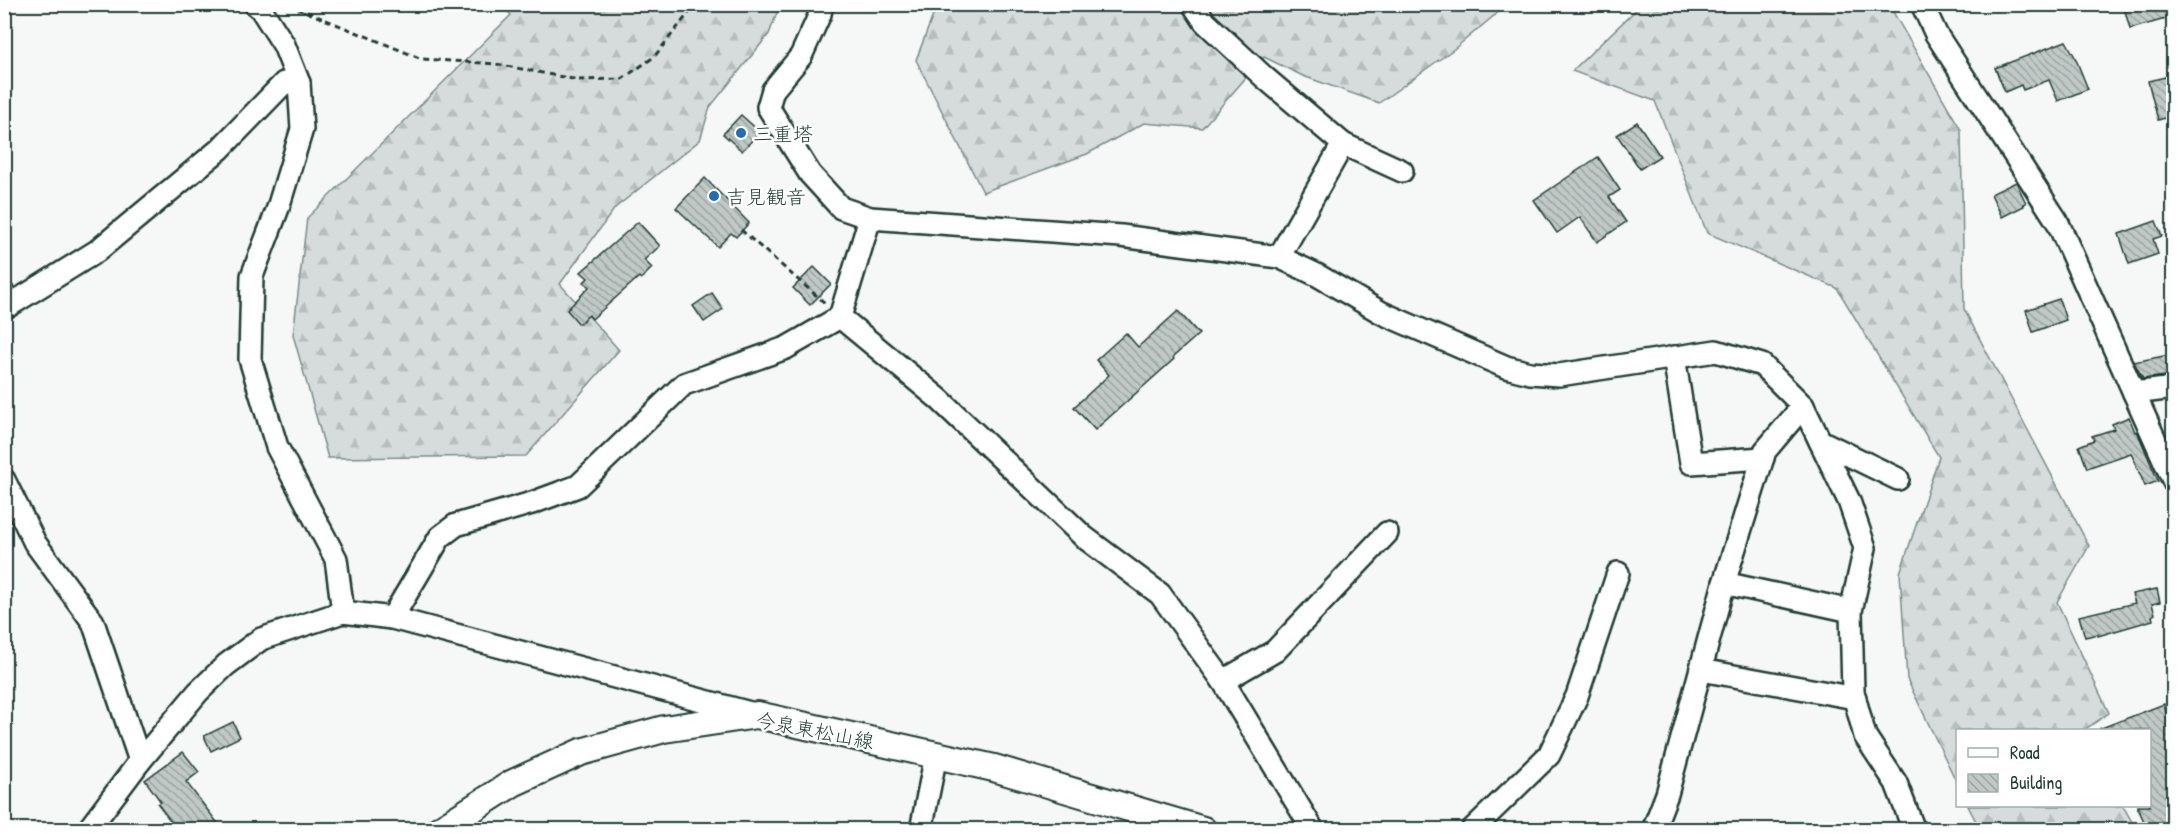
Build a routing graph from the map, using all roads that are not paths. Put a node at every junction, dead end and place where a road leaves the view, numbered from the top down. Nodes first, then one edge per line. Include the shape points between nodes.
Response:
1 (255, 4) edge
2 (822, 4) edge
3 (1193, 4) edge
4 (1922, 4) edge
5 (299, 83) junction
6 (1343, 144) junction
7 (1402, 171) dead end
8 (870, 218) junction
9 (1280, 257) junction
10 (4, 294) edge
11 (840, 316) junction
12 (1674, 357) junction
13 (2174, 388) edge
14 (2134, 393) junction
15 (1803, 406) junction
16 (1820, 441) junction
17 (1763, 458) junction
18 (1898, 479) dead end
19 (4, 480) edge
20 (2174, 482) edge
21 (1387, 533) dead end
22 (1618, 573) dead end
23 (1724, 583) junction
24 (1851, 611) junction
25 (343, 612) junction
26 (392, 618) junction
27 (1701, 670) junction
28 (1223, 681) junction
29 (1855, 698) junction
30 (757, 715) junction
31 (936, 755) junction
32 (140, 761) junction
33 (88, 830) edge
34 (439, 830) edge
35 (921, 830) edge
36 (1203, 830) edge
37 (1313, 830) edge
38 (1473, 830) edge
39 (1653, 830) edge
40 (1914, 830) edge

1 - 5 street via 284,45
2 - 8 street via 801,56 773,90 768,107 810,174 841,208
3 - 6 street via 1205,22
4 - 14 street via 1936,34 2057,221
5 - 10 street via 284,83 220,149 97,251 10,305
5 - 25 street via 302,129 252,276 250,359 277,447 336,559
6 - 7 street
6 - 9 street
8 - 9 street via 1121,236
8 - 11 street
9 - 12 street via 1382,313 1506,367 1559,375
11 - 26 street via 786,348 684,384 579,486 456,525 440,537
11 - 28 street via 939,399 1084,537 1160,594
12 - 15 street via 1716,351 1762,365
12 - 17 street via 1691,463
13 - 14 street
14 - 20 street
15 - 16 street
15 - 17 street
16 - 18 street
16 - 24 street via 1849,501 1865,548
17 - 23 street
19 - 32 street via 34,543 93,622
21 - 28 street via 1275,651
22 - 38 street via 1577,696 1549,755
23 - 24 street
23 - 27 street
24 - 29 street
25 - 26 street
25 - 32 street via 261,639 198,692
26 - 30 street
27 - 29 street
27 - 39 street via 1667,794
28 - 37 street
29 - 40 street via 1865,736 1896,783
30 - 31 main road, 今泉東松山線
30 - 34 main road, 今泉東松山線 via 664,729 581,752 513,783
31 - 35 street
31 - 36 main road, 今泉東松山線 via 994,768
32 - 33 street

